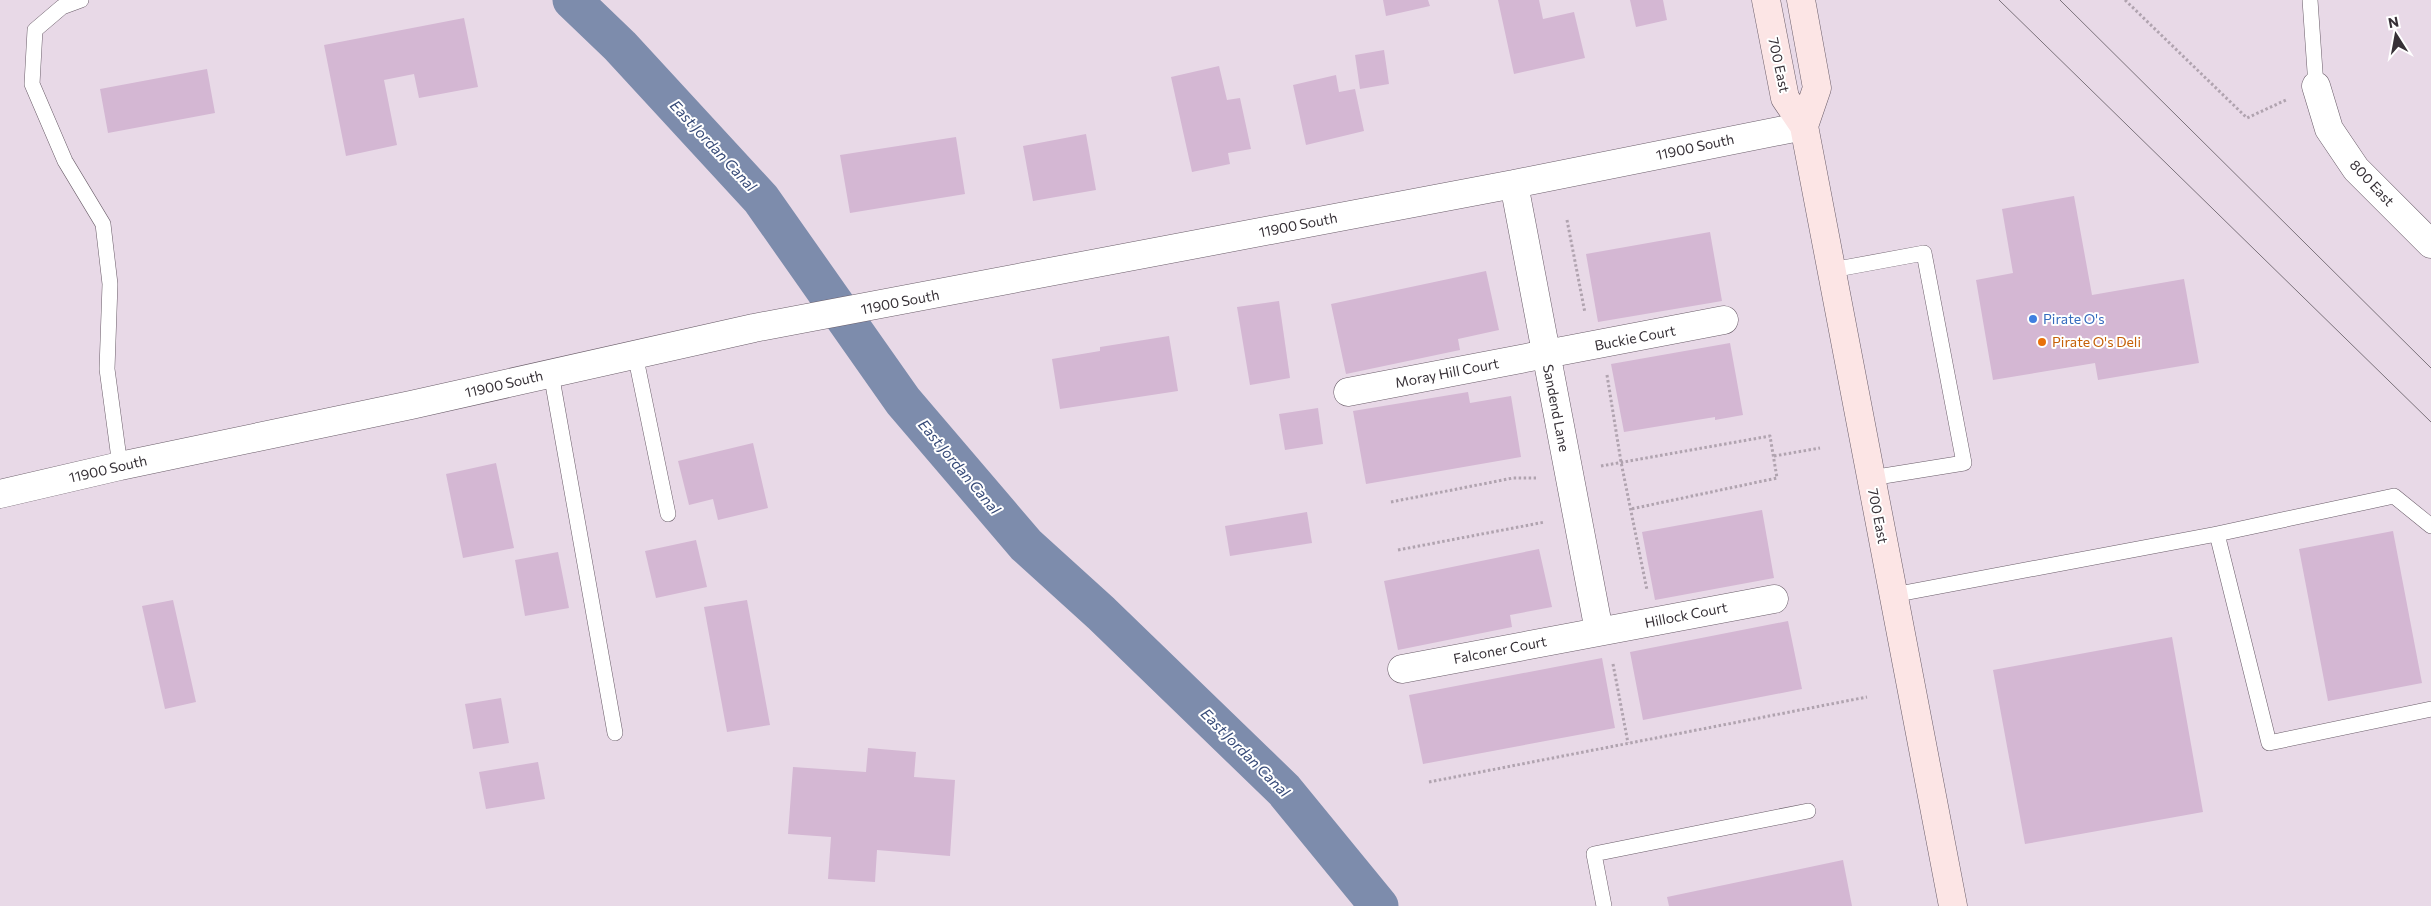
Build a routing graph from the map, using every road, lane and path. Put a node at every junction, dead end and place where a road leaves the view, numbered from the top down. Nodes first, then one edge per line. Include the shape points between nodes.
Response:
1 (82, 0) edge
2 (1766, 0) edge
3 (1801, 0) edge
4 (2125, 0) edge
5 (2310, 0) edge
6 (2316, 86) junction
7 (1804, 126) junction
8 (1514, 184) junction
9 (1567, 220) dead end
10 (2431, 244) edge
11 (1832, 270) junction
12 (1724, 320) dead end
13 (1587, 321) dead end
14 (635, 354) junction
15 (1546, 354) junction
16 (1606, 369) dead end
17 (551, 373) junction
18 (1348, 392) dead end
19 (1820, 448) dead end
20 (1774, 456) junction
21 (1621, 462) junction
22 (120, 466) junction
23 (1544, 477) dead end
24 (1872, 478) junction
25 (0, 494) edge
26 (1391, 502) dead end
27 (1631, 509) junction
28 (668, 514) dead end
29 (1553, 521) dead end
30 (2431, 526) edge
31 (2217, 534) junction
32 (1398, 550) dead end
33 (1893, 595) junction
34 (1649, 598) dead end
35 (1774, 599) dead end
36 (1599, 631) junction
37 (1611, 656) dead end
38 (1402, 669) dead end
39 (1867, 697) dead end
40 (2431, 709) edge
41 (615, 733) dead end
42 (1628, 743) junction
43 (1429, 782) dead end
44 (1808, 811) dead end
45 (1604, 906) edge
46 (1953, 906) edge

1 - 22 lane via 62,7 35,30 32,84 65,161 103,224 110,284 107,369
2 - 7 main road, 700 East via 1785,98
3 - 7 main road, 700 East via 1817,88
4 - 6 path via 2247,118
5 - 6 lane
6 - 10 street, 800 East via 2329,129 2356,169
7 - 8 street, 11900 South
7 - 11 main road, 700 East
8 - 14 street, 11900 South via 754,328
8 - 15 street, Sandend Lane
9 - 13 path
11 - 24 main road, 700 East
11 - 24 lane via 1924,252 1963,453 1964,463
12 - 15 street, Buckie Court
14 - 17 street, 11900 South
14 - 28 lane
15 - 18 street, Moray Hill Court
15 - 36 street, Sandend Lane
16 - 21 path
17 - 22 street, 11900 South
17 - 41 lane
19 - 20 path
20 - 21 path via 1770,436
20 - 27 path via 1777,478
21 - 27 path
22 - 25 street, 11900 South
23 - 26 path via 1513,478
24 - 33 main road, 700 East
27 - 34 path
29 - 32 path
30 - 31 lane via 2394,496
31 - 33 lane
31 - 40 lane via 2269,743
33 - 46 main road, 700 East
35 - 36 street, Hillock Court
36 - 38 street, Falconer Court
37 - 42 path
39 - 42 path
42 - 43 path
44 - 45 lane via 1594,854

